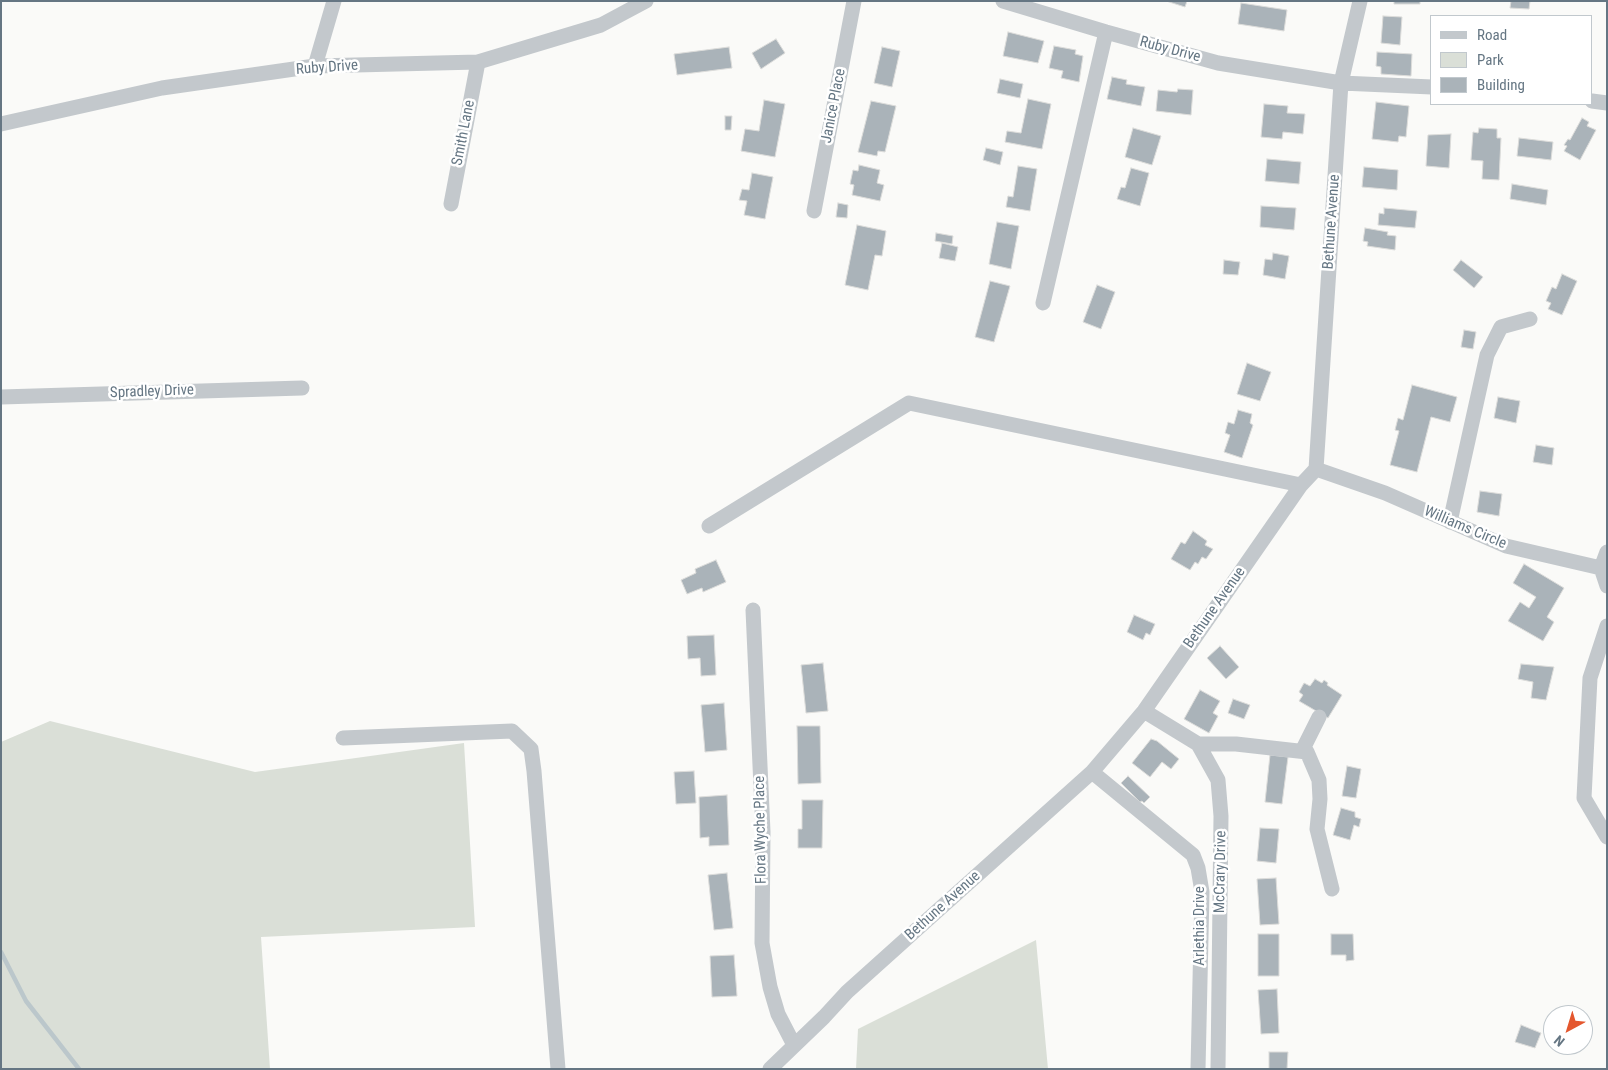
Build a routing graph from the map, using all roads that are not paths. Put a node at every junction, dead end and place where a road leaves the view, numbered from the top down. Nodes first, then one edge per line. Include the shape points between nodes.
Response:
1 (334, 1) edge
2 (646, 1) edge
3 (854, 1) edge
4 (1003, 1) edge
5 (1360, 1) edge
6 (1106, 32) junction
7 (478, 62) junction
8 (314, 66) junction
9 (1342, 83) junction
10 (1430, 87) edge
11 (1593, 101) edge
12 (1607, 102) edge
13 (1, 124) edge
14 (451, 204) dead end
15 (814, 211) dead end
16 (1043, 303) dead end
17 (1530, 319) dead end
18 (302, 388) dead end
19 (1, 397) edge
20 (1316, 470) junction
21 (1301, 485) junction
22 (1450, 522) junction
23 (708, 526) dead end
24 (1607, 552) edge
25 (1601, 568) junction
26 (1607, 586) edge
27 (753, 610) dead end
28 (1607, 626) edge
29 (1144, 711) junction
30 (1319, 717) dead end
31 (343, 738) dead end
32 (1198, 744) junction
33 (1307, 752) junction
34 (1092, 772) junction
35 (1607, 837) edge
36 (1332, 889) dead end
37 (794, 1045) junction
38 (558, 1069) edge
39 (770, 1069) edge
40 (1198, 1069) edge
41 (1218, 1069) edge

1 - 8 street
2 - 7 street, Ruby Drive via 601,24
3 - 15 street, Janice Place
4 - 6 street, Ruby Drive
5 - 9 street, Bethune Avenue
6 - 9 street, Ruby Drive via 1218,62
6 - 16 street
7 - 8 street, Ruby Drive
7 - 14 street, Smith Lane
8 - 13 street, Ruby Drive via 162,88
9 - 10 street, Ruby Drive
9 - 20 street, Bethune Avenue
11 - 12 street
17 - 22 street via 1501,327 1487,355
18 - 19 street, Spradley Drive
20 - 21 street, Bethune Avenue
20 - 22 street, Williams Circle via 1385,493
21 - 23 street via 909,403
21 - 29 street, Bethune Avenue
22 - 25 street, Williams Circle via 1506,546
24 - 25 street
25 - 26 street
27 - 37 street, Flora Wyche Place via 763,832 762,943 778,1014
28 - 35 street via 1590,678 1584,798
29 - 32 street, McCrary Drive
29 - 34 street, Bethune Avenue
30 - 33 street via 1304,747
31 - 38 street via 512,731 531,749
32 - 33 street via 1236,744
32 - 41 street, McCrary Drive via 1218,780 1221,816
33 - 36 street via 1319,780 1317,829
34 - 37 street, Bethune Avenue via 847,992
34 - 40 street, Arlethia Drive via 1193,855 1198,868 1202,892
37 - 39 street, Bethune Avenue

